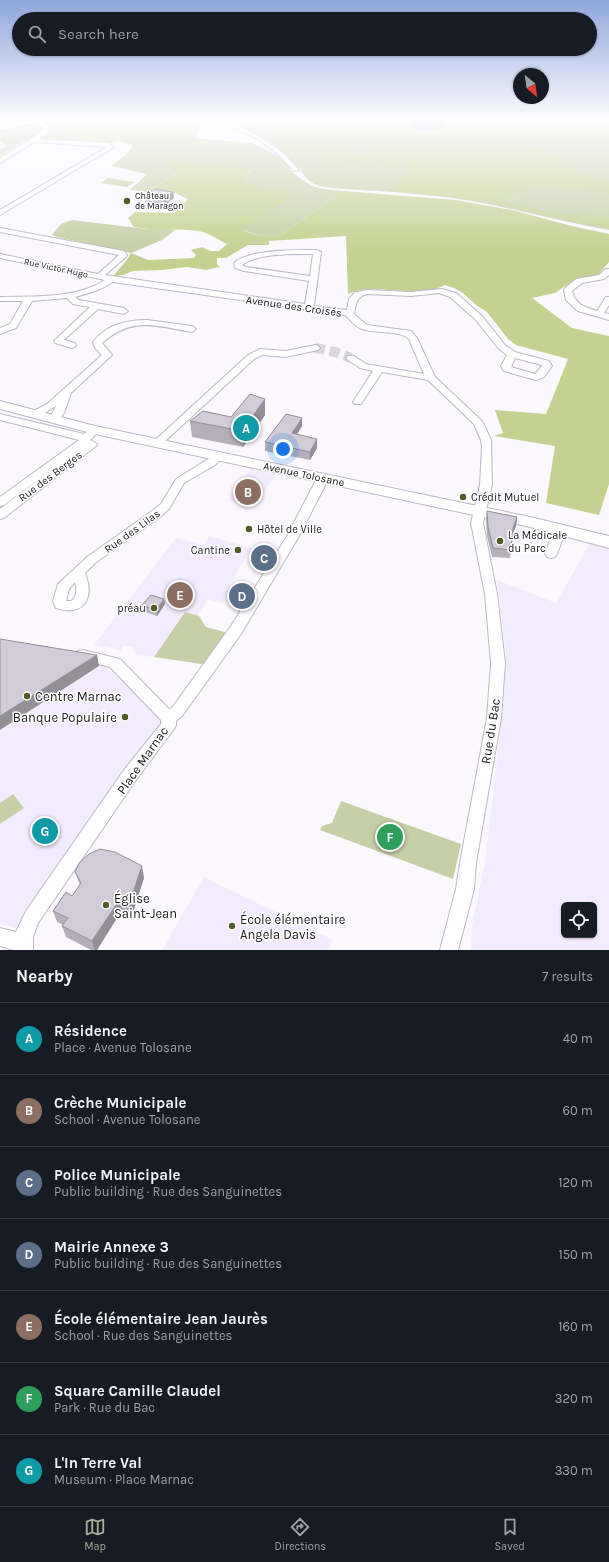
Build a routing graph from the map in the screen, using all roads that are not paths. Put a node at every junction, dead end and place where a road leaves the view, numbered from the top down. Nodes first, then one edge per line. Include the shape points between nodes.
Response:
1 (81, 164) edge
2 (291, 164) edge
3 (296, 170) dead end
4 (0, 213) edge
5 (0, 230) edge
6 (0, 256) edge
7 (608, 273) edge
8 (100, 276) junction
9 (112, 279) junction
10 (314, 279) junction
11 (69, 295) junction
12 (29, 298) junction
13 (0, 299) edge
14 (609, 299) edge
15 (96, 306) junction
16 (309, 308) junction
17 (124, 311) dead end
18 (350, 311) junction
19 (599, 314) junction
20 (609, 317) edge
21 (192, 329) dead end
22 (0, 331) edge
23 (72, 345) dead end
24 (315, 348) tunnel mouth
25 (512, 354) dead end
26 (351, 358) tunnel mouth
27 (379, 369) junction
28 (431, 378) junction
29 (67, 390) junction
30 (358, 402) dead end
31 (0, 405) edge
32 (34, 415) junction
33 (0, 417) edge
34 (54, 420) junction
35 (88, 436) junction
36 (157, 442) junction
37 (218, 456) junction
38 (323, 478) junction
39 (0, 502) edge
40 (479, 512) junction
41 (0, 515) edge
42 (560, 530) junction
43 (609, 542) edge
44 (551, 554) dead end
45 (78, 572) dead end
46 (69, 653) edge
47 (168, 718) junction
48 (0, 937) edge
49 (23, 947) edge
50 (449, 950) edge

1 - 4 street
2 - 3 street
5 - 8 street via 123,255
6 - 8 street, Rue Victor Hugo
7 - 19 street via 579,281 568,290 570,300 581,309
8 - 9 street, Rue Victor Hugo
9 - 11 street via 103,286
9 - 16 street, Avenue des Croisés
10 - 10 street via 317,252 270,254 238,263 238,266 244,269
10 - 16 street
11 - 12 street
11 - 15 street via 76,302
12 - 13 street
12 - 22 street via 13,326
14 - 19 street
15 - 17 street
15 - 23 street via 58,341
16 - 18 street, Avenue des Croisés
18 - 25 street via 353,299 358,294 439,291 453,295 478,318 502,347
18 - 28 street, Avenue des Croisés via 356,322 369,328 402,331 411,335
19 - 20 street
21 - 29 street via 142,322 121,326 97,342 107,355
24 - 36 street via 286,354 260,352 251,357
26 - 27 street via 362,366
27 - 28 street
27 - 30 street
28 - 40 street, Avenue des Croisés via 478,424 486,440 486,485
29 - 32 street via 51,406
29 - 34 street
31 - 32 main road, Avenue Tolosane
32 - 34 main road, Avenue Tolosane
33 - 35 street via 48,430
34 - 35 main road, Avenue Tolosane
35 - 36 main road, Avenue Tolosane
35 - 39 street, Rue des Berges
35 - 41 street, Rue des Berges via 92,444
36 - 37 main road, Avenue Tolosane
37 - 38 main road, Avenue Tolosane
37 - 45 street, Rue des Lilas via 211,463 180,481 165,506 156,514
38 - 40 main road, Avenue Tolosane
38 - 47 street via 285,549 236,630 177,712
40 - 42 main road, Avenue Tolosane
40 - 50 street, Rue du Bac via 477,523 491,594 498,663 494,718 465,889
42 - 43 main road, Avenue Tolosane
42 - 44 street
46 - 47 street, Place Marnac via 115,663
47 - 49 street, Place Marnac via 169,725 130,775 32,917 24,930
48 - 49 street, Place Marnac

